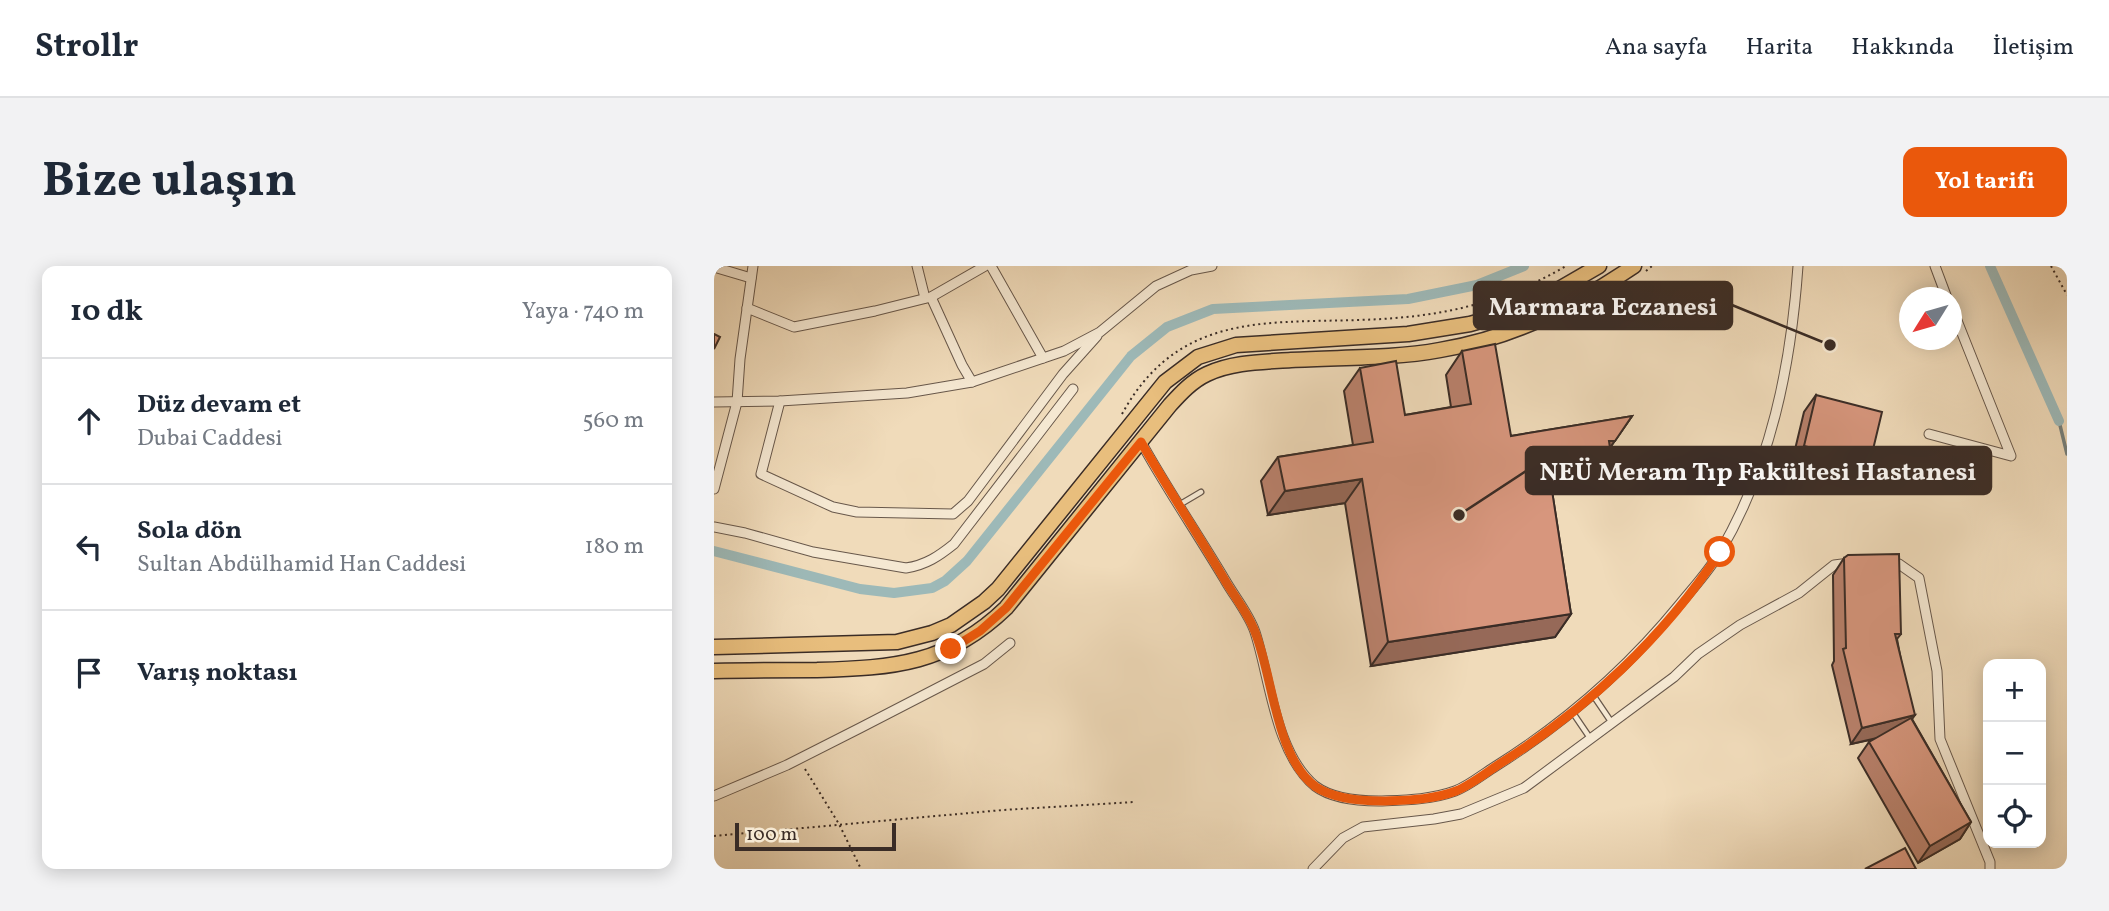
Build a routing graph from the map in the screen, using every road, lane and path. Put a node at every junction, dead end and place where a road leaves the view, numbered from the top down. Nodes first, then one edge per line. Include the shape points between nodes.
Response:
1 (752, 266) edge
2 (917, 266) edge
3 (985, 266) edge
4 (991, 266) edge
5 (1212, 266) edge
6 (1599, 266) edge
7 (1652, 266) edge
8 (1798, 266) edge
9 (1935, 266) edge
10 (2052, 266) edge
11 (714, 267) edge
12 (1638, 269) edge
13 (751, 278) junction
14 (1943, 287) edge
15 (2067, 295) edge
16 (928, 297) junction
17 (747, 308) junction
18 (1100, 332) junction
19 (1962, 335) edge
20 (1043, 358) junction
21 (972, 382) junction
22 (1073, 388) dead end
23 (780, 401) junction
24 (714, 402) edge
25 (737, 402) junction
26 (1929, 434) dead end
27 (1141, 442) junction
28 (714, 489) edge
29 (1201, 492) dead end
30 (1178, 505) junction
31 (714, 527) edge
32 (1880, 562) edge
33 (1859, 563) edge
34 (1010, 643) dead end
35 (714, 647) edge
36 (714, 671) edge
37 (1593, 695) junction
38 (1573, 713) junction
39 (1612, 723) junction
40 (1591, 739) junction
41 (799, 759) junction
42 (714, 796) edge
43 (1134, 802) dead end
44 (839, 824) junction
45 (714, 836) edge
46 (860, 869) edge
47 (1313, 869) edge
48 (1990, 869) edge

1 - 13 street
2 - 16 street
3 - 16 street
4 - 20 street
5 - 18 street via 1156,286
6 - 35 main road via 1547,296 1470,324 1408,334 1258,343 1198,357 1165,382 1005,582 951,625 897,642
7 - 12 path
8 - 37 street via 1784,379 1769,445 1749,493 1709,568 1629,662
9 - 14 street
10 - 15 path
11 - 13 street
12 - 27 main road via 1556,313 1476,343 1430,352 1219,369 1182,392
13 - 17 street
16 - 17 street via 794,327
16 - 21 street
17 - 25 street
18 - 20 street
18 - 23 street via 968,501 953,514 857,512 833,507 761,474
19 - 26 street via 2011,456
20 - 21 street
21 - 23 street via 907,393
22 - 31 street via 954,544 921,566 906,568 813,552
23 - 25 street
24 - 25 street
25 - 28 street
27 - 30 street
27 - 36 main road via 1006,608 951,649 871,669
29 - 30 lane
30 - 38 street via 1254,628 1289,749 1317,787 1369,801 1418,800 1457,790
32 - 48 street via 1899,564 1919,578 1937,671 1940,739
33 - 39 street via 1834,565 1799,593 1740,625
34 - 41 street via 984,664
37 - 38 street
37 - 39 lane
38 - 40 lane
39 - 40 street
40 - 47 street via 1524,788 1461,814 1363,827 1343,838
41 - 42 street
41 - 44 path
43 - 44 path
44 - 45 path
44 - 46 path

